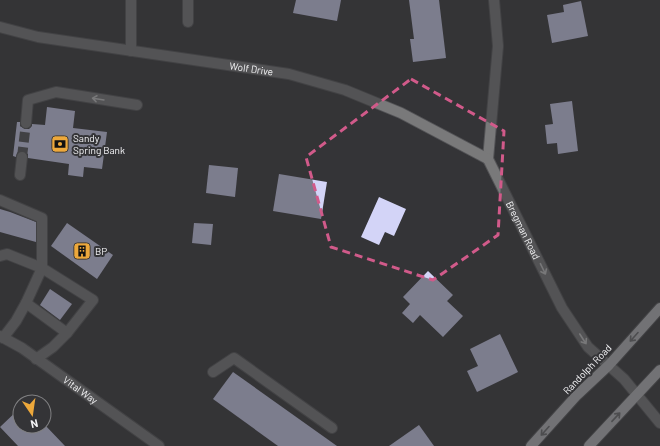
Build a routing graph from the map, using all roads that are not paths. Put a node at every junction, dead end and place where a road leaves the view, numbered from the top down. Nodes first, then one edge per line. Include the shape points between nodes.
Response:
1 (131, 0) edge
2 (188, 0) edge
3 (494, 0) edge
4 (188, 22) dead end
5 (0, 28) edge
6 (131, 51) junction
7 (137, 106) dead end
8 (26, 123) tunnel mouth
9 (22, 158) tunnel mouth
10 (488, 159) junction
11 (20, 175) dead end
12 (0, 200) edge
13 (0, 256) edge
14 (42, 268) junction
15 (26, 304) junction
16 (660, 308) edge
17 (67, 334) junction
18 (2, 337) edge
19 (36, 358) junction
20 (609, 365) junction
21 (660, 370) edge
22 (213, 372) dead end
23 (637, 395) junction
24 (660, 423) edge
25 (332, 428) dead end
26 (159, 446) edge
27 (532, 446) edge
28 (589, 446) edge

1 - 6 street
2 - 4 street
3 - 10 street via 498,46
5 - 6 street, Wolf Drive via 38,37
6 - 10 street, Wolf Drive via 289,74 345,90 401,113
7 -> 8 street via 56,92 28,100
9 - 11 street
10 -> 20 street, Bregman Road via 562,308 588,348
12 - 14 street via 42,218
13 - 14 street via 7,254
14 - 15 street
14 - 17 street via 93,300
15 - 17 street
15 - 18 street
16 -> 20 main road, Randolph Road
17 - 19 street
18 - 19 street, Vital Way
19 - 26 street, Vital Way
20 - 23 street, Bregman Road
20 -> 27 main road, Randolph Road via 577,395
21 - 23 main road
22 - 25 street via 234,358
23 - 24 street, Bregman Road
28 -> 23 main road

